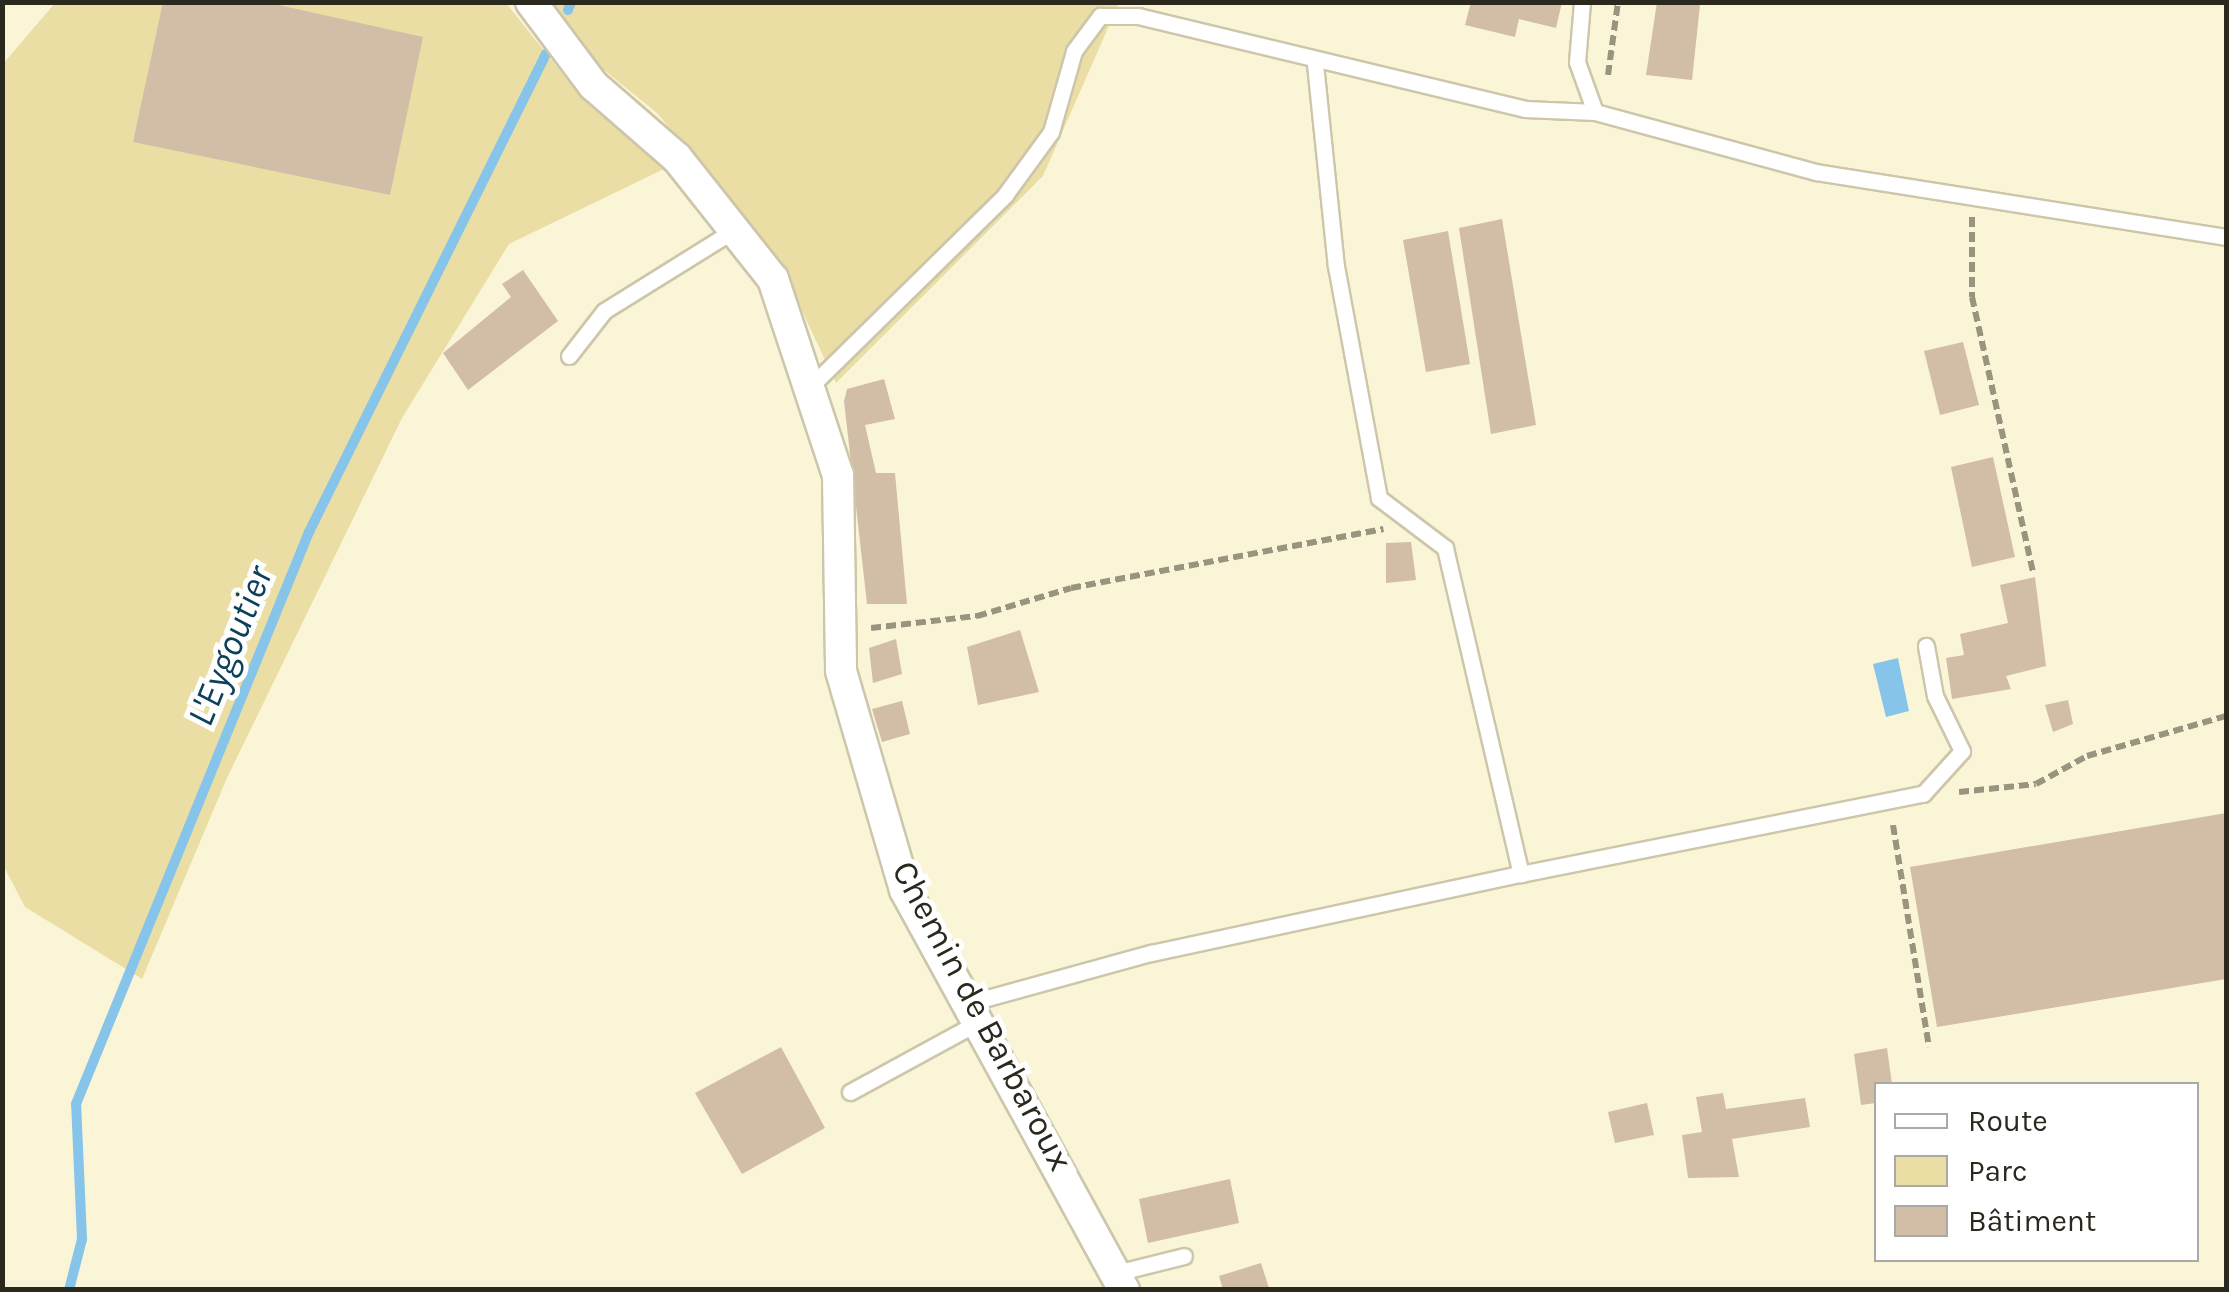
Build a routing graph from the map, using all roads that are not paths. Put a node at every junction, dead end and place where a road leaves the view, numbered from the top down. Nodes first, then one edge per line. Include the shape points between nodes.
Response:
1 (531, 2) edge
2 (1582, 2) edge
3 (1104, 10) edge
4 (1315, 64) junction
5 (1595, 112) junction
6 (734, 230) junction
7 (2226, 237) edge
8 (569, 356) dead end
9 (814, 383) junction
10 (1926, 646) dead end
11 (1522, 874) junction
12 (974, 1012) junction
13 (850, 1092) dead end
14 (1184, 1256) dead end
15 (1120, 1281) edge

1 - 6 street, Chemin de Barbaroux via 593,85 677,158
2 - 5 lane via 1577,62
3 - 4 lane
3 - 9 lane via 1074,51 1051,132 1005,195
4 - 5 lane via 1524,109
4 - 11 lane via 1316,130 1379,498 1445,548
5 - 7 lane via 1816,172
6 - 8 lane via 604,311
6 - 9 street, Chemin de Barbaroux via 773,279
9 - 12 street, Chemin de Barbaroux via 838,474 840,635 857,747 906,890
10 - 11 lane via 1935,696 1962,751 1923,794
11 - 12 lane via 1150,952
12 - 13 lane
12 - 15 street, Chemin de Barbaroux
14 - 15 lane

